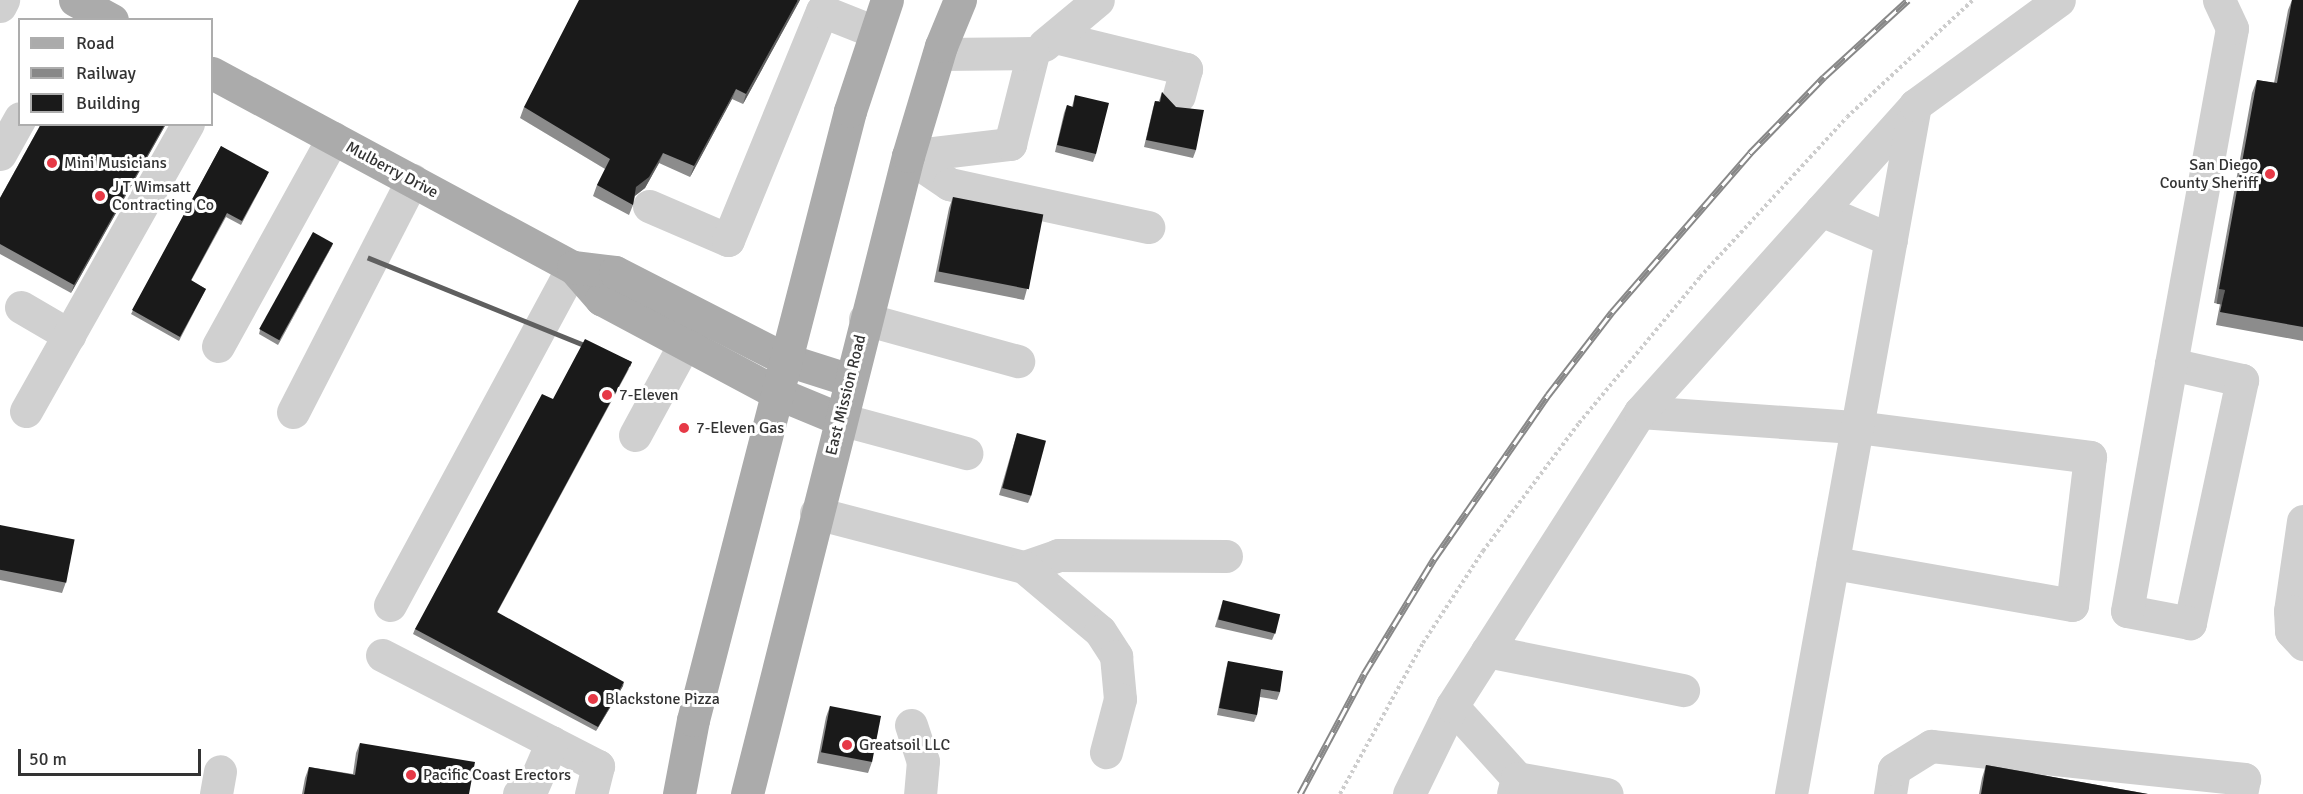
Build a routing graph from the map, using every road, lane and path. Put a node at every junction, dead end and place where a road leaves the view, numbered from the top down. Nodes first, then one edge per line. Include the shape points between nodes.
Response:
1 (3, 0) edge
2 (887, 0) edge
3 (960, 0) edge
4 (1098, 0) edge
5 (2059, 0) edge
6 (2219, 0) edge
7 (0, 6) edge
8 (824, 6) edge
9 (76, 8) edge
10 (106, 18) edge
11 (874, 32) junction
12 (1044, 45) junction
13 (939, 54) junction
14 (213, 77) edge
15 (1179, 96) dead end
16 (1915, 105) junction
17 (18, 122) edge
18 (187, 126) edge
19 (333, 138) junction
20 (0, 154) edge
21 (908, 156) junction
22 (412, 180) junction
23 (649, 206) dead end
24 (1821, 210) junction
25 (1148, 227) dead end
26 (1891, 240) junction
27 (573, 267) junction
28 (21, 307) dead end
29 (865, 319) junction
30 (69, 335) junction
31 (685, 343) junction
32 (218, 346) dead end
33 (787, 360) junction
34 (1018, 361) dead end
35 (2171, 364) junction
36 (850, 380) junction
37 (777, 393) junction
38 (26, 411) dead end
39 (293, 412) dead end
40 (1640, 412) junction
41 (840, 419) junction
42 (1857, 427) junction
43 (635, 435) dead end
44 (966, 453) dead end
45 (816, 513) junction
46 (2303, 521) edge
47 (1226, 556) dead end
48 (1833, 563) junction
49 (1024, 567) junction
50 (390, 605) dead end
51 (2303, 645) edge
52 (1487, 651) junction
53 (382, 655) dead end
54 (1683, 690) dead end
55 (1452, 706) junction
56 (911, 725) dead end
57 (552, 742) junction
58 (1107, 752) dead end
59 (1515, 786) edge
60 (751, 793) edge
61 (519, 794) edge
62 (591, 794) edge
63 (679, 794) edge
64 (920, 794) edge
65 (1409, 794) edge
66 (1607, 794) edge
67 (1791, 794) edge
68 (1890, 794) edge
69 (2241, 794) edge

1 - 7 lane
2 - 11 main road
3 - 13 main road, East Mission Road
4 - 12 lane
5 - 16 lane
6 - 35 lane via 2232,28
8 - 11 lane
8 - 23 lane via 728,240
9 - 10 main road
11 - 33 main road
12 - 13 lane
12 - 15 lane via 1186,69
12 - 21 lane via 1010,144
13 - 21 main road, East Mission Road
14 - 19 main road, Mulberry Drive
16 - 24 lane
16 - 26 lane
17 - 20 lane
18 - 30 lane
19 - 22 main road, Mulberry Drive
19 - 32 lane
21 - 25 lane via 949,184
21 - 29 main road, East Mission Road
22 - 27 main road, Mulberry Drive
22 - 39 lane
24 - 26 lane
24 - 40 lane
26 - 42 lane
27 - 31 main road, Mulberry Drive via 601,299
27 - 33 main road, Mulberry Drive via 615,272
27 - 50 lane
28 - 30 lane
29 - 34 lane
29 - 36 main road, East Mission Road
30 - 38 lane
31 - 37 main road, Mulberry Drive
31 - 43 lane
33 - 36 main road, Mulberry Drive
33 - 37 main road
35 - 35 lane via 2127,610 2190,623 2242,380
36 - 41 main road, East Mission Road
37 - 41 main road, Mulberry Drive
37 - 63 main road via 693,720
40 - 42 lane
40 - 52 lane
41 - 44 lane
41 - 45 main road, East Mission Road
42 - 48 lane
42 - 48 lane via 2090,457 2072,605
45 - 49 lane
45 - 60 main road, East Mission Road
46 - 51 lane via 2290,611 2291,631
47 - 49 lane via 1058,555
48 - 67 lane
49 - 58 lane via 1093,624 1116,656 1120,699
52 - 54 lane
52 - 55 lane
53 - 57 lane
55 - 59 lane
55 - 65 lane
56 - 64 lane via 923,761
57 - 61 lane via 532,788
57 - 62 lane via 598,766
59 - 66 lane
68 - 69 lane via 1894,769 1931,746 2244,779

